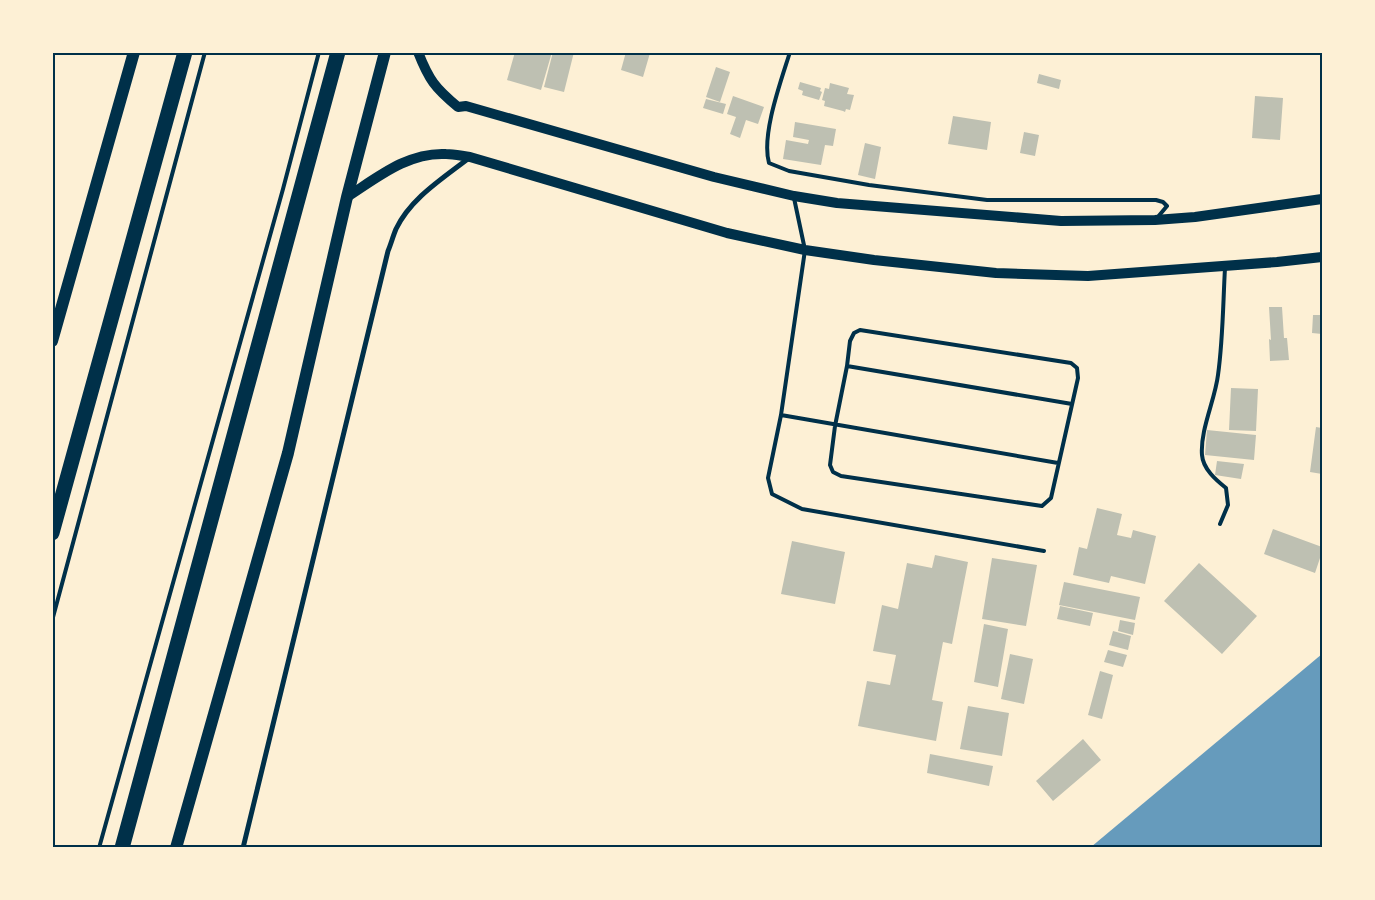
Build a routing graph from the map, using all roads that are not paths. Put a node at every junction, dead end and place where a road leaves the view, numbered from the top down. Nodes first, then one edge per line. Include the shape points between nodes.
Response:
1 (134, 52) edge
2 (184, 52) edge
3 (206, 52) edge
4 (319, 52) edge
5 (338, 52) edge
6 (385, 52) edge
7 (418, 52) edge
8 (790, 52) edge
9 (470, 157) junction
10 (794, 196) junction
11 (347, 197) junction
12 (1322, 199) edge
13 (1155, 220) junction
14 (805, 250) junction
15 (1322, 257) edge
16 (1225, 265) junction
17 (52, 341) edge
18 (847, 366) junction
19 (1072, 404) junction
20 (780, 415) junction
21 (835, 426) junction
22 (1058, 463) junction
23 (1220, 524) dead end
24 (52, 533) edge
25 (1044, 550) dead end
26 (52, 621) edge
27 (99, 848) edge
28 (122, 848) edge
29 (176, 848) edge
30 (243, 848) edge

1 - 17 main road
2 - 24 highway
3 - 26 lane
4 - 27 lane
5 - 28 highway
6 - 11 main road
7 - 10 main road via 428,77 458,107 466,106 714,177
8 - 13 lane via 774,101 766,153 769,163 789,171 851,182 987,200 1156,200 1167,206
9 - 11 main road via 432,154 410,159
9 - 14 main road via 728,234
9 - 30 street via 426,191 408,210 388,251
10 - 13 main road via 837,203 1061,221
10 - 14 lane
11 - 29 main road via 288,453
12 - 13 main road
14 - 16 main road via 996,273 1088,276
14 - 20 lane
15 - 16 main road
16 - 23 lane via 1218,377 1202,455 1207,469 1226,488 1228,505
18 - 19 lane
18 - 19 lane via 850,341 860,330 1071,363 1077,368 1078,378
18 - 21 lane
19 - 22 lane
20 - 21 lane
20 - 25 lane via 768,478 772,494 802,509
21 - 22 lane
21 - 22 lane via 830,465 833,472 842,476 1042,506 1051,498

